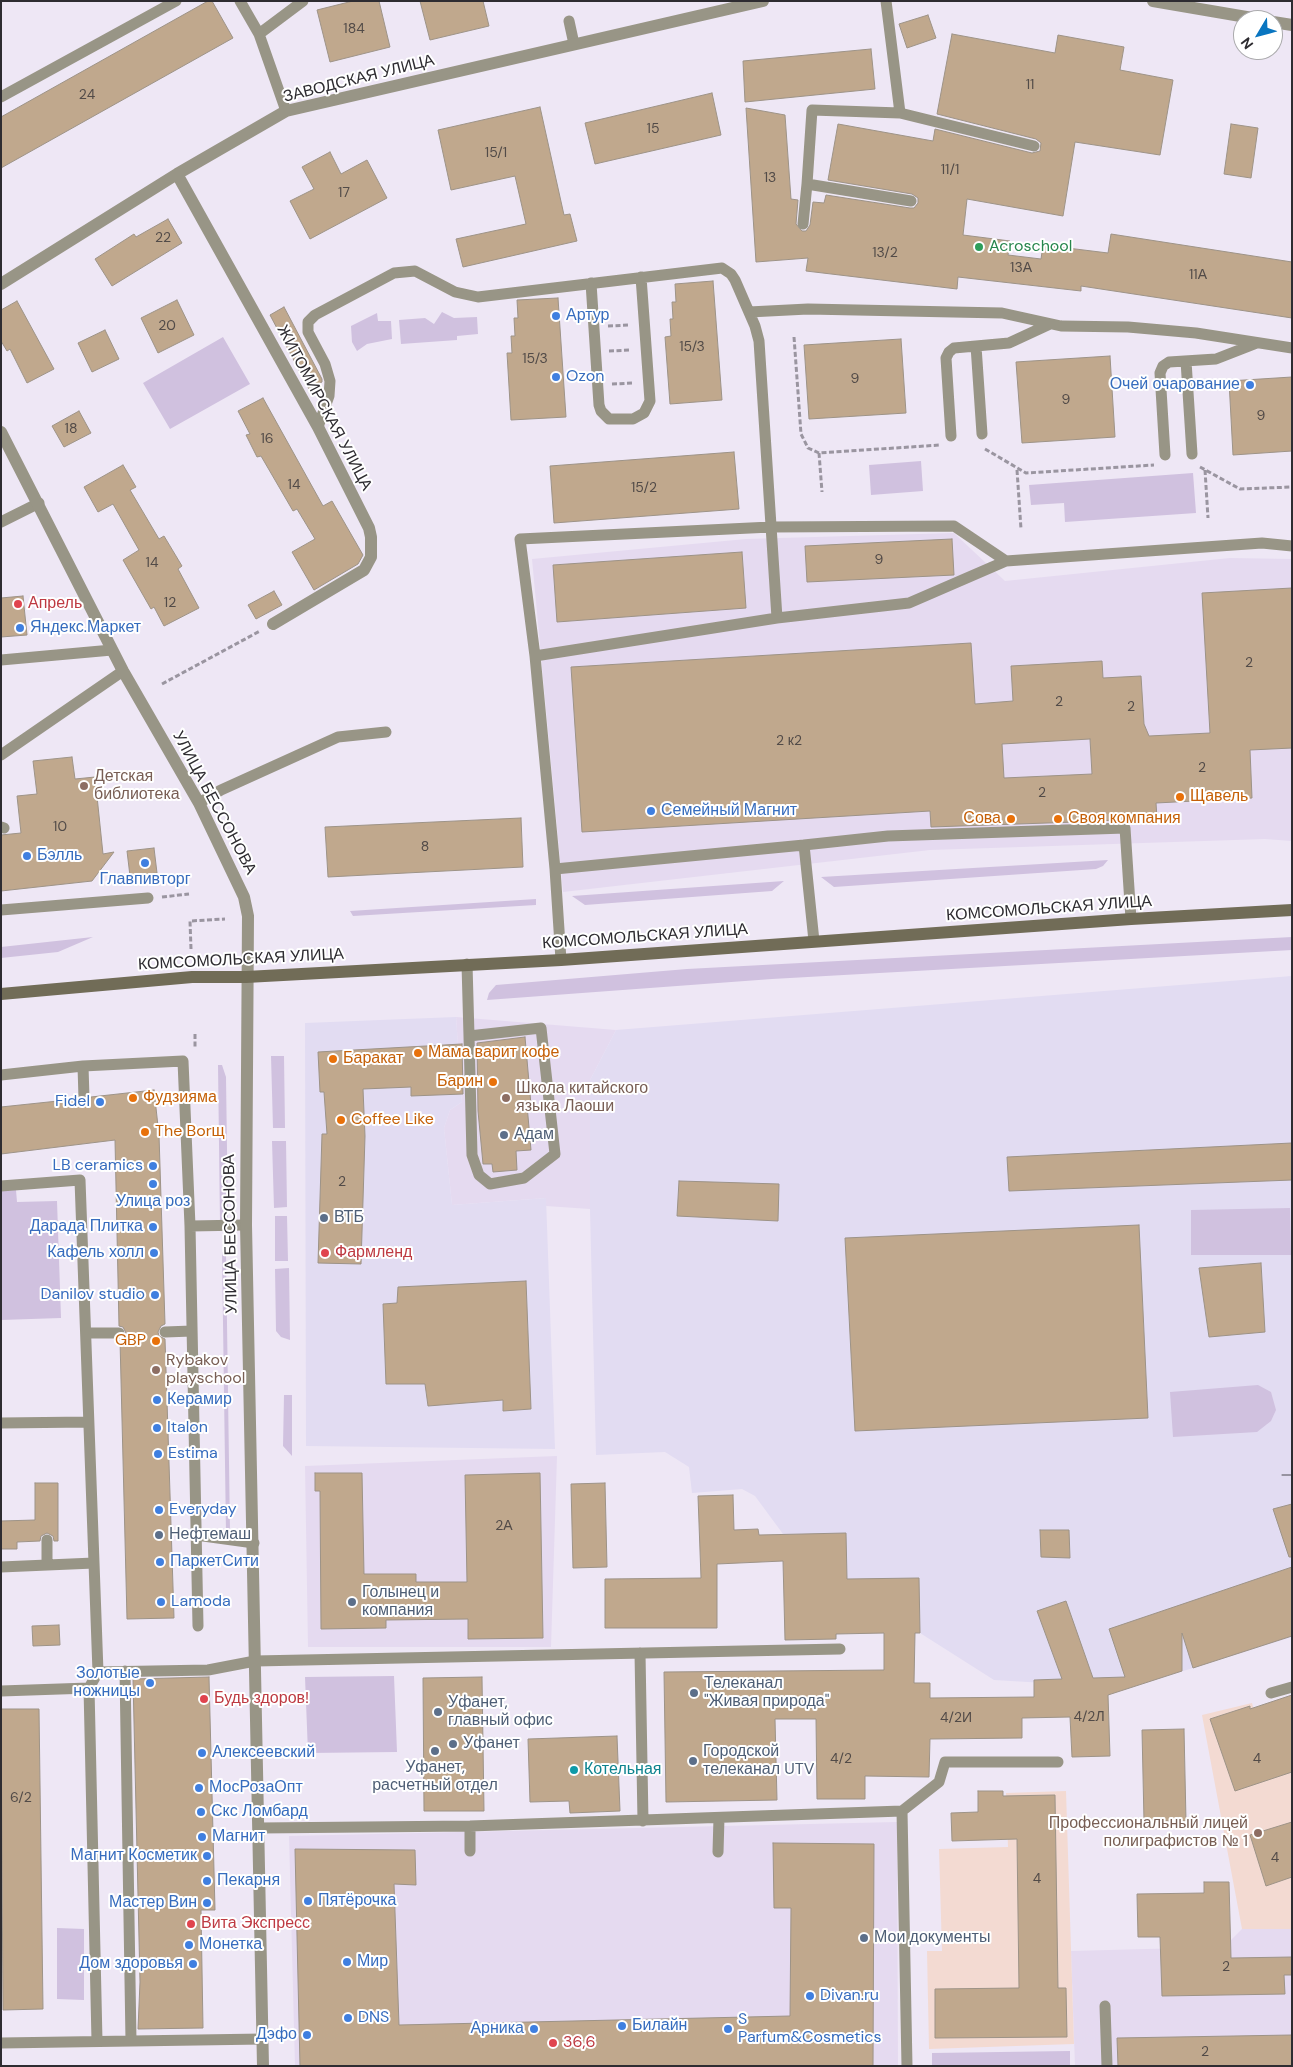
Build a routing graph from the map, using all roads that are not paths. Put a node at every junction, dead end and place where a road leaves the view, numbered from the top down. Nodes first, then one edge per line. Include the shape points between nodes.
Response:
1 (176, 1) edge
2 (240, 1) edge
3 (303, 1) edge
4 (764, 1) edge
5 (886, 1) edge
6 (1153, 1) edge
7 (1233, 15) edge
8 (569, 20) dead end
9 (259, 34) junction
10 (574, 44) junction
11 (1, 97) edge
12 (286, 111) junction
13 (900, 113) junction
14 (1034, 146) dead end
15 (177, 174) junction
16 (807, 184) junction
17 (911, 201) dead end
18 (803, 224) dead end
19 (641, 277) junction
20 (591, 283) junction
21 (1, 284) edge
22 (749, 312) junction
23 (1050, 324) junction
24 (1257, 343) junction
25 (976, 346) junction
26 (1292, 348) edge
27 (1186, 361) junction
28 (318, 427) junction
29 (1, 432) edge
30 (951, 436) dead end
31 (981, 439) road end
32 (1166, 455) dead end
33 (1193, 459) road end
34 (40, 503) junction
35 (1, 522) edge
36 (771, 527) junction
37 (1292, 546) edge
38 (1006, 561) junction
39 (777, 618) junction
40 (273, 624) road end
41 (112, 650) junction
42 (534, 656) junction
43 (1, 660) edge
44 (124, 671) junction
45 (386, 732) dead end
46 (1, 755) edge
47 (199, 802) junction
48 (804, 845) junction
49 (555, 868) junction
50 (148, 898) road end
51 (1, 910) edge
52 (1292, 910) edge
53 (1131, 919) junction
54 (814, 941) junction
55 (561, 960) junction
56 (467, 964) junction
57 (246, 977) junction
58 (1, 994) edge
59 (469, 1036) junction
60 (83, 1066) junction
61 (1, 1075) edge
62 (84, 1098) dead end
63 (1, 1186) edge
64 (246, 1225) junction
65 (190, 1226) junction
66 (192, 1331) junction
67 (165, 1332) dead end
68 (86, 1333) junction
69 (120, 1333) dead end
70 (88, 1422) junction
71 (1, 1423) edge
72 (196, 1535) junction
73 (47, 1540) dead end
74 (254, 1543) junction
75 (94, 1563) junction
76 (47, 1565) junction
77 (1, 1567) edge
78 (198, 1626) dead end
79 (840, 1649) dead end
80 (640, 1653) junction
81 (255, 1661) junction
82 (124, 1671) junction
83 (98, 1672) junction
84 (1292, 1687) edge
85 (89, 1688) junction
86 (1, 1691) edge
87 (1271, 1693) dead end
88 (1058, 1762) dead end
89 (902, 1811) junction
90 (719, 1818) junction
91 (643, 1821) junction
92 (470, 1826) junction
93 (259, 1828) junction
94 (470, 1851) dead end
95 (718, 1852) dead end
96 (1105, 2006) dead end
97 (263, 2039) junction
98 (97, 2041) junction
99 (131, 2041) junction
100 (1, 2043) edge
101 (263, 2066) edge
102 (907, 2066) edge
103 (1107, 2066) edge

1 - 11 lane
2 - 9 lane
3 - 9 lane
4 - 10 street, ЗАВОДСКАЯ УЛИЦА
5 - 13 lane
6 - 7 street
8 - 10 lane
9 - 12 lane
10 - 12 street, ЗАВОДСКАЯ УЛИЦА
12 - 15 street, ЗАВОДСКАЯ УЛИЦА
13 - 14 lane
13 - 16 lane via 812,110
15 - 21 street, ЗАВОДСКАЯ УЛИЦА
15 - 28 street, ЖИТОМИРСКАЯ УЛИЦА
16 - 17 lane
16 - 18 lane
19 - 20 lane
19 - 20 lane via 650,401 644,413 633,419 614,420 601,411
19 - 22 lane via 722,268 731,274
20 - 28 lane via 478,297 455,292 415,271 401,271 376,282 308,322 308,332 330,381 329,396
22 - 23 lane via 808,309 994,313
22 - 36 lane via 759,341
23 - 24 lane via 1196,333
23 - 25 lane via 1009,343
24 - 26 lane
24 - 27 lane via 1224,357
25 - 30 lane via 954,348 946,358
25 - 31 lane
27 - 32 lane via 1169,362 1160,373
27 - 33 lane
28 - 40 street, ЖИТОМИРСКАЯ УЛИЦА via 369,528 370,557 364,570
29 - 34 street, УЛИЦА БЕССОНОВА
34 - 35 lane
34 - 41 street, УЛИЦА БЕССОНОВА
36 - 38 lane via 954,526
36 - 39 lane
36 - 42 lane via 520,539
37 - 38 lane via 1262,543
38 - 39 lane via 909,603
39 - 42 lane
41 - 43 lane
41 - 44 street, УЛИЦА БЕССОНОВА
42 - 49 lane
44 - 46 lane
44 - 47 street, УЛИЦА БЕССОНОВА
45 - 47 lane via 338,737
47 - 57 street, УЛИЦА БЕССОНОВА via 244,897 248,916
48 - 49 lane
48 - 53 lane via 888,836 1125,828
48 - 54 lane
49 - 55 lane
50 - 51 lane
52 - 53 main road, КОМСОМОЛЬСКАЯ УЛИЦА
53 - 54 main road, КОМСОМОЛЬСКАЯ УЛИЦА
54 - 55 main road, КОМСОМОЛЬСКАЯ УЛИЦА
55 - 56 main road, КОМСОМОЛЬСКАЯ УЛИЦА
56 - 57 main road, КОМСОМОЛЬСКАЯ УЛИЦА
56 - 59 lane
57 - 58 main road, КОМСОМОЛЬСКАЯ УЛИЦА via 192,977
57 - 64 street, УЛИЦА БЕССОНОВА
59 - 59 lane via 541,1028 555,1154 524,1178 490,1184 479,1175 472,1154
60 - 61 lane
60 - 62 lane
60 - 65 lane via 183,1061
63 - 68 lane via 80,1180
64 - 65 lane
64 - 74 street, УЛИЦА БЕССОНОВА
65 - 66 lane
66 - 67 lane
66 - 72 lane
68 - 69 lane
68 - 70 lane
70 - 71 lane
70 - 75 lane
72 - 74 lane
72 - 78 lane
73 - 76 lane
74 - 81 street, УЛИЦА БЕССОНОВА
75 - 76 lane
75 - 83 lane
76 - 77 lane
79 - 80 lane
80 - 81 lane
80 - 91 lane
81 - 82 lane via 208,1670
81 - 93 street, УЛИЦА БЕССОНОВА
82 - 83 lane
82 - 99 lane
83 - 85 lane
84 - 87 lane
85 - 86 lane
85 - 98 lane
88 - 89 lane via 945,1762 939,1782
89 - 90 lane
89 - 102 lane
90 - 91 lane
90 - 95 lane
91 - 92 lane
92 - 93 lane
92 - 94 lane
93 - 97 street, УЛИЦА БЕССОНОВА
96 - 103 lane
97 - 99 lane
97 - 101 street, УЛИЦА БЕССОНОВА
98 - 99 lane
98 - 100 lane

